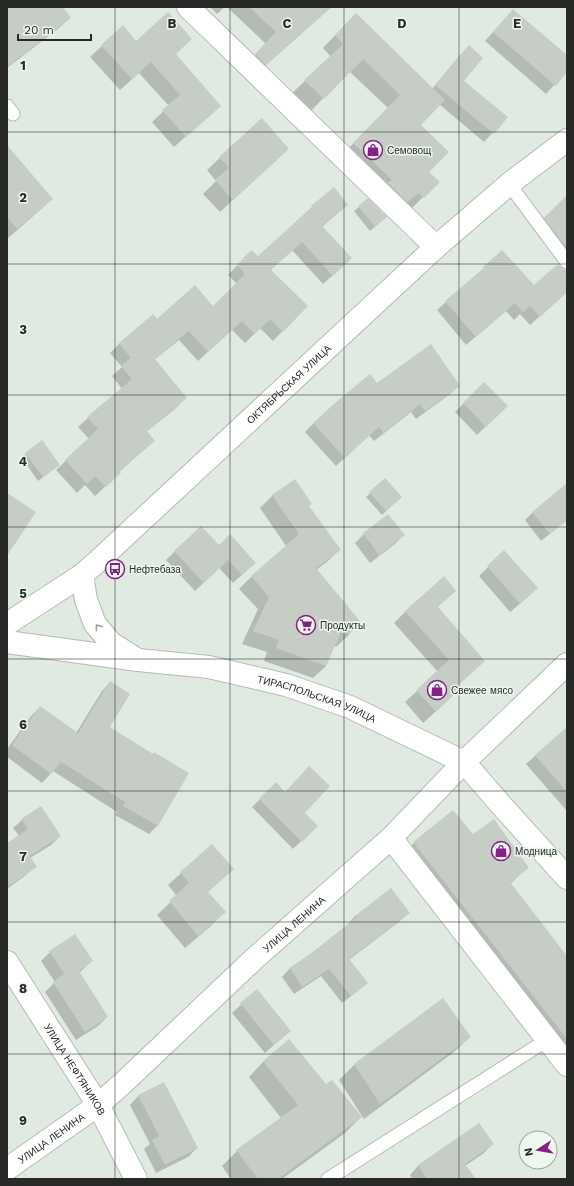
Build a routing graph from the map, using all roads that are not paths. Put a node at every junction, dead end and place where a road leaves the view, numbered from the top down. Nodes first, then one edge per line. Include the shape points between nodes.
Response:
1 (188, 7) edge
2 (567, 140) edge
3 (509, 184) junction
4 (436, 246) junction
5 (567, 262) edge
6 (82, 575) junction
7 (7, 624) edge
8 (7, 642) edge
9 (138, 660) junction
10 (567, 664) edge
11 (464, 762) junction
12 (391, 838) junction
13 (567, 878) edge
14 (7, 962) edge
15 (547, 1040) junction
16 (567, 1064) edge
17 (98, 1105) junction
18 (7, 1169) edge
19 (136, 1179) edge
20 (328, 1179) edge

1 - 4 street
2 - 3 street, ОКТЯБРЬСКАЯ УЛИЦА
3 - 4 street, ОКТЯБРЬСКАЯ УЛИЦА
3 - 5 lane
4 - 6 street, ОКТЯБРЬСКАЯ УЛИЦА
6 - 7 street, ОКТЯБРЬСКАЯ УЛИЦА
9 -> 6 street via 111,643 95,624 86,600
8 - 9 street, ТИРАСПОЛЬСКАЯ УЛИЦА
9 - 11 street, ТИРАСПОЛЬСКАЯ УЛИЦА via 209,667 286,685 350,707
10 - 11 street, УЛИЦА ЛЕНИНА
11 - 12 street, УЛИЦА ЛЕНИНА
11 - 13 street, ТИРАСПОЛЬСКАЯ УЛИЦА
12 - 15 street
12 - 17 street, УЛИЦА ЛЕНИНА via 254,959
14 - 17 street, УЛИЦА НЕФТЯНИКОВ
15 - 16 street
15 - 20 lane
17 - 18 street, УЛИЦА ЛЕНИНА
17 - 19 street, УЛИЦА НЕФТЯНИКОВ

